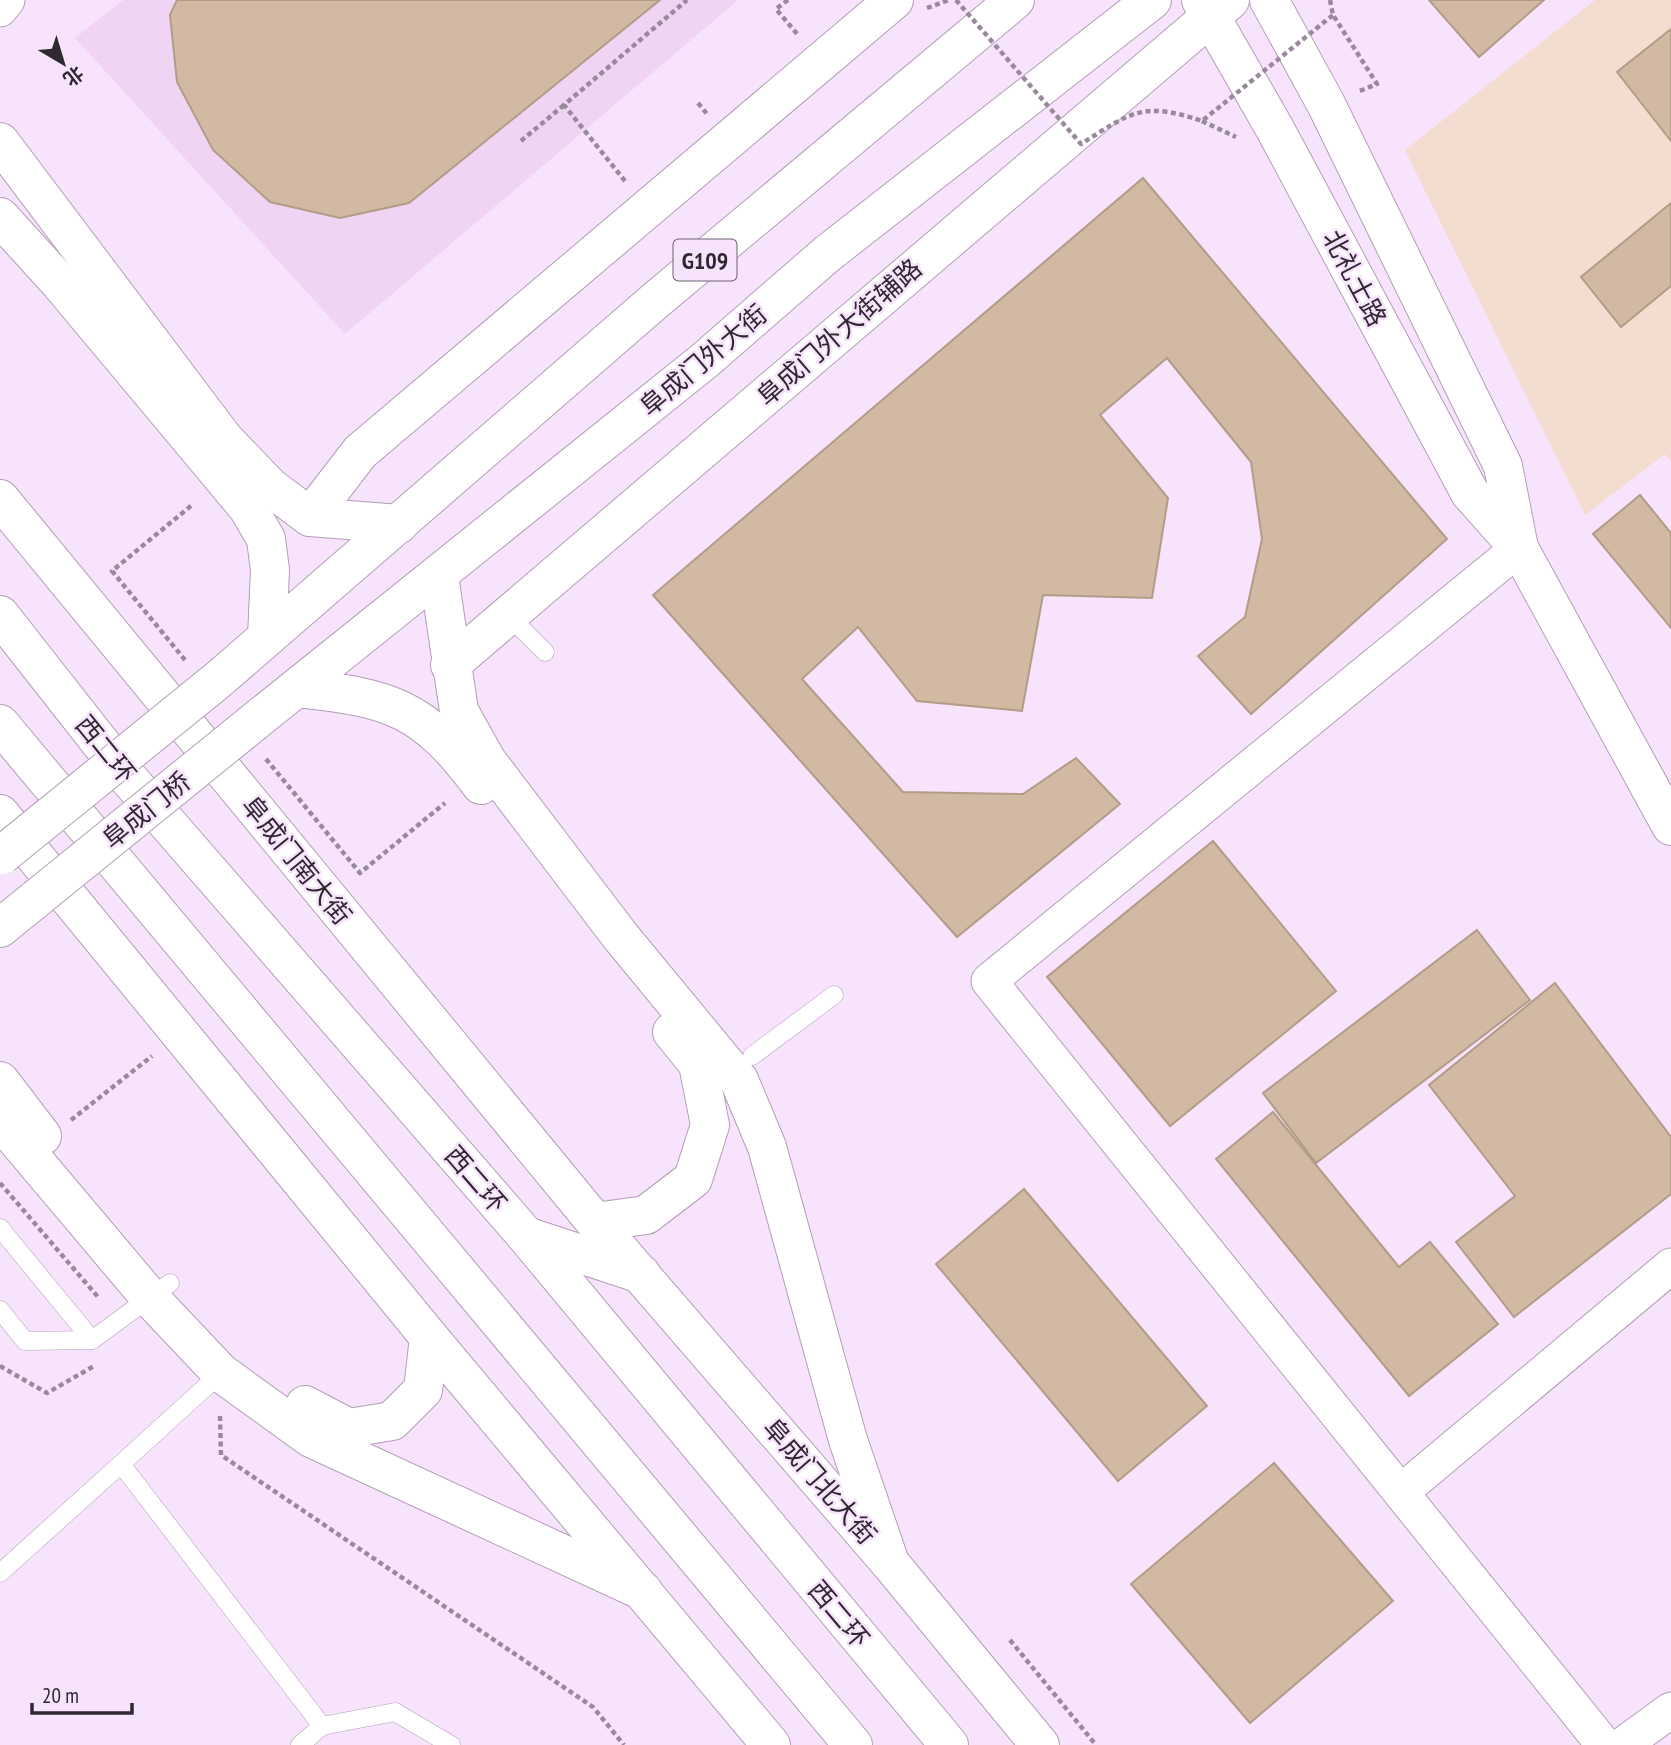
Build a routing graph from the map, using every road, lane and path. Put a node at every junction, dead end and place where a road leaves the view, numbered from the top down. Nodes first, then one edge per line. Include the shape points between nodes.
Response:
1 (7, 0) edge
2 (687, 0) edge
3 (788, 0) edge
4 (894, 0) edge
5 (956, 0) edge
6 (1015, 0) edge
7 (1152, 0) edge
8 (1269, 0) edge
9 (1330, 0) edge
10 (1215, 5) edge
11 (0, 9) edge
12 (776, 9) dead end
13 (1334, 15) junction
14 (1377, 84) dead end
15 (564, 105) junction
16 (1202, 121) junction
17 (521, 141) dead end
18 (1243, 141) dead end
19 (0, 142) edge
20 (648, 208) junction
21 (0, 217) edge
22 (0, 499) edge
23 (192, 505) dead end
24 (310, 517) junction
25 (399, 524) junction
26 (1519, 548) junction
27 (111, 571) dead end
28 (439, 576) junction
29 (0, 615) edge
30 (509, 616) junction
31 (267, 637) junction
32 (545, 652) dead end
33 (450, 665) junction
34 (297, 688) junction
35 (254, 722) joint
36 (0, 724) edge
37 (445, 803) dead end
38 (0, 814) edge
39 (1671, 826) edge
40 (1, 856) edge
41 (360, 873) dead end
42 (0, 928) edge
43 (834, 995) dead end
44 (160, 1049) dead end
45 (752, 1056) dead end
46 (0, 1081) edge
47 (0, 1120) edge
48 (69, 1122) dead end
49 (0, 1183) edge
50 (595, 1222) junction
51 (0, 1228) edge
52 (526, 1236) junction
53 (1671, 1266) edge
54 (640, 1274) junction
55 (147, 1301) junction
56 (0, 1310) edge
57 (429, 1336) junction
58 (92, 1340) junction
59 (106, 1360) dead end
60 (0, 1366) edge
61 (210, 1383) junction
62 (121, 1464) junction
63 (1401, 1492) junction
64 (890, 1563) junction
65 (0, 1573) edge
66 (643, 1591) junction
67 (1010, 1640) dead end
68 (1671, 1710) edge
69 (322, 1726) junction
70 (300, 1745) edge
71 (451, 1745) edge
72 (624, 1745) edge
73 (771, 1745) edge
74 (853, 1745) edge
75 (948, 1745) edge
76 (1040, 1745) edge
77 (1096, 1745) edge
78 (1604, 1745) edge
79 (1623, 1745) edge

1 - 11 street
2 - 15 path
3 - 12 path
4 - 20 main road
5 - 16 path, bridge via 1081,144 1124,116 1154,109
6 - 25 main road, G109 via 656,300
7 - 28 main road, 阜成门外大街 via 827,254 704,361
8 - 26 main road, 北礼士路 via 1326,104 1503,466
9 - 13 path
10 - 26 main road, 北礼士路 via 1470,493
10 - 30 main road, 阜成门外大街辅路
13 - 14 path
13 - 16 path, bridge
15 - 17 path
15 - 20 path
16 - 18 path
19 - 24 main road via 224,439 270,487
20 - 24 main road via 360,452
21 - 31 main road via 248,508 266,539 270,570
22 - 50 main road, 阜成门南大街
23 - 27 path
24 - 25 main road
25 - 31 main road, G109
26 - 39 main road, 北礼士路
26 - 63 street via 989,981
28 - 33 main road
28 - 34 main road, 阜成门外大街
29 - 52 main road, 西二环 via 128,778
30 - 32 lane
30 - 33 main road, 阜成门外大街辅路
31 - 40 main road, G109, bridge
33 - 64 main road via 458,710 488,761 621,936 739,1080 766,1147 848,1440
34 - 35 main road, 阜成门外大街
34 - 50 main road via 361,695 403,709 431,728 463,760 698,1064 710,1125 693,1179 646,1215
35 - 42 main road, 阜成门桥, bridge
36 - 74 main road
37 - 41 path
38 - 57 main road
43 - 45 lane
44 - 48 path
46 - 55 main road via 40,1134
47 - 55 main road
49 - 55 path via 80,1278
50 - 54 main road, 阜成门北大街
51 - 58 lane
52 - 54 main road
52 - 75 main road, 西二环
53 - 63 street
54 - 64 main road, 阜成门北大街
55 - 57 main road via 226,1349 295,1400 349,1428 392,1422 423,1390
55 - 58 lane
55 - 61 main road
56 - 58 lane via 25,1341
57 - 66 main road
59 - 60 path via 47,1393
61 - 62 lane
61 - 66 main road via 311,1438
61 - 72 path via 220,1407 221,1455 593,1707
62 - 65 lane
62 - 69 lane
63 - 78 street
64 - 76 main road, 阜成门北大街
66 - 73 main road
67 - 77 path
68 - 79 street
69 - 70 lane
69 - 71 lane via 395,1712

